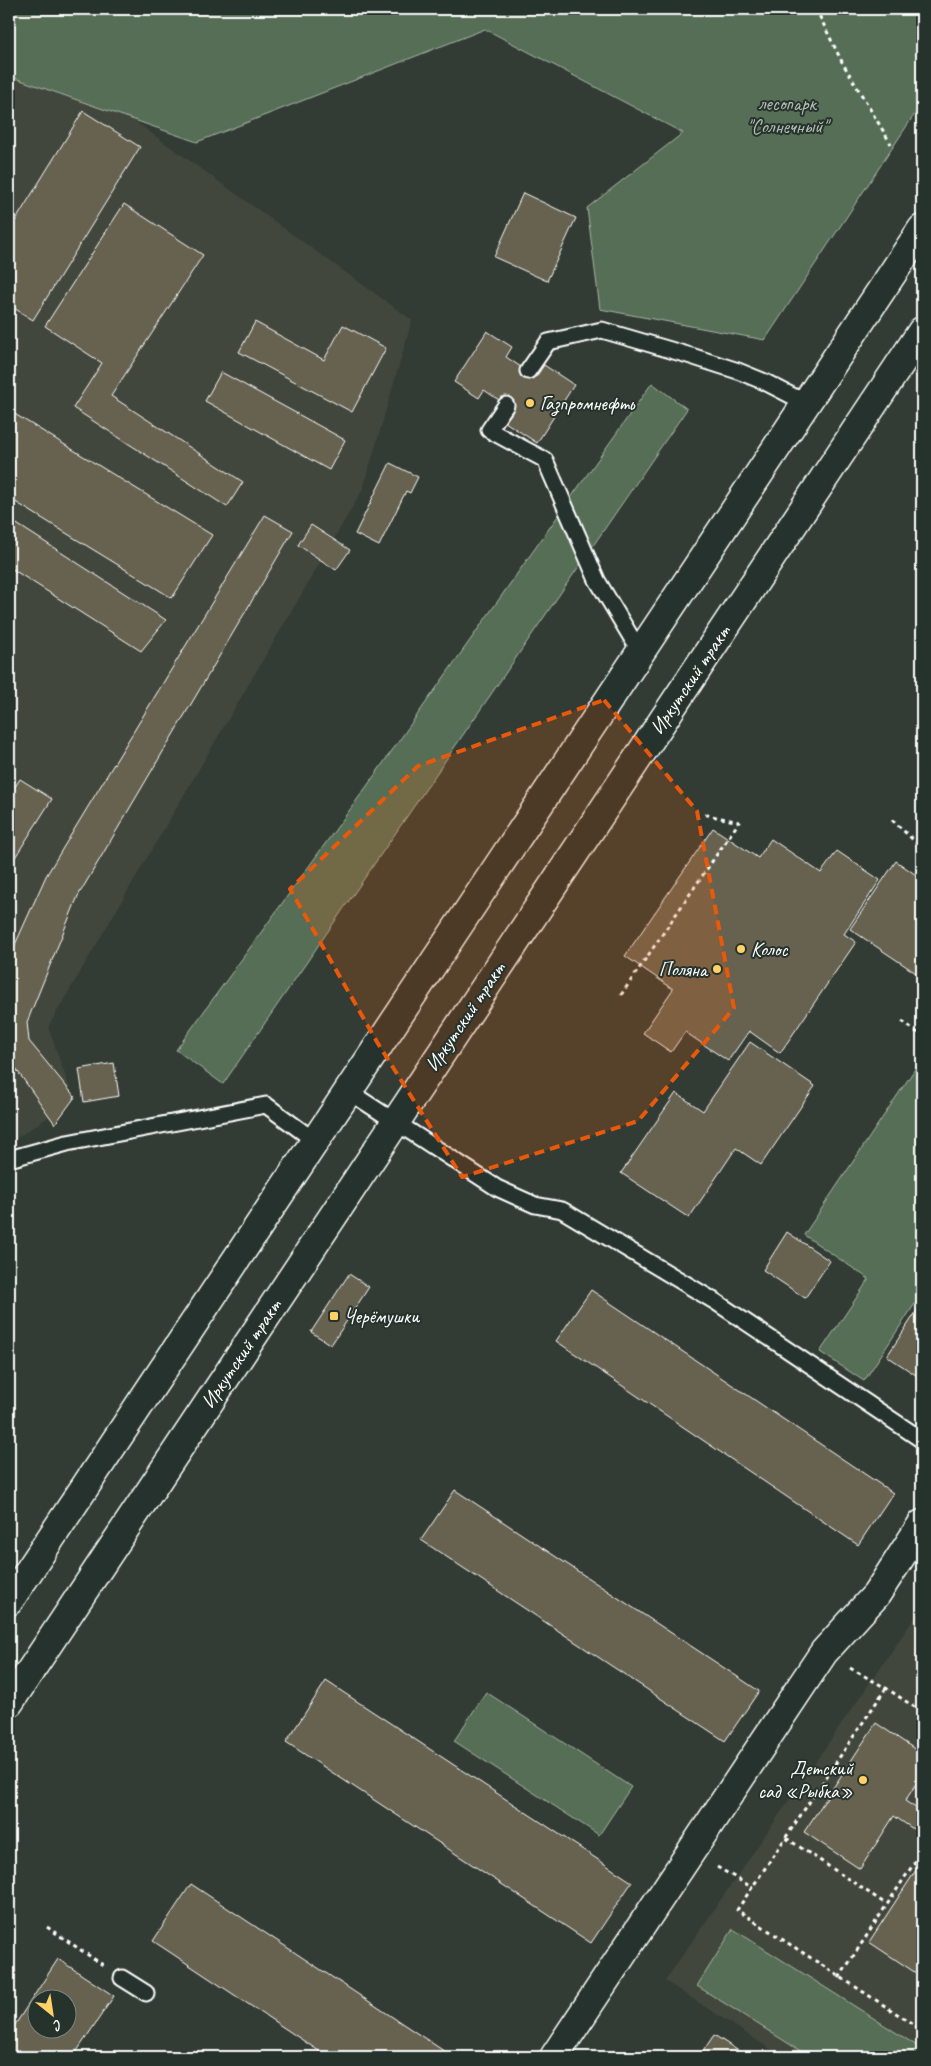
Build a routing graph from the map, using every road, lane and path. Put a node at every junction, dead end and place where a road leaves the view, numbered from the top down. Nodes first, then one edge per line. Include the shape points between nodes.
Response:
1 (816, 9) edge
2 (891, 144) dead end
3 (922, 229) edge
4 (922, 331) edge
5 (528, 372) dead end
6 (806, 403) junction
7 (506, 405) dead end
8 (640, 652) junction
9 (702, 814) dead end
10 (892, 820) dead end
11 (922, 848) edge
12 (621, 995) dead end
13 (902, 1021) dead end
14 (922, 1036) edge
15 (348, 1091) junction
16 (395, 1122) junction
17 (315, 1141) junction
18 (9, 1159) edge
19 (922, 1440) edge
20 (922, 1524) edge
21 (9, 1601) edge
22 (824, 1652) junction
23 (886, 1688) junction
24 (9, 1703) edge
25 (922, 1712) edge
26 (786, 1838) junction
27 (693, 1850) junction
28 (922, 1851) edge
29 (753, 1888) junction
30 (886, 1904) junction
31 (47, 1927) dead end
32 (122, 1978) joint
33 (839, 1978) junction
34 (146, 1993) dead end
35 (922, 2030) edge
36 (554, 2057) edge

1 - 2 path via 842,62
3 - 6 main road
4 - 16 main road, Иркутский тракт
5 - 6 lane via 548,342 602,330 738,371
6 - 8 main road
7 - 8 lane via 489,430 545,460 597,580
8 - 15 main road
9 - 12 path via 739,822
10 - 11 path
13 - 14 path
15 - 16 lane
15 - 17 main road
16 - 19 lane via 497,1188 535,1205 562,1210 699,1292
16 - 24 main road, Иркутский тракт
17 - 18 lane via 266,1105 67,1143
17 - 21 main road
20 - 22 main road via 876,1595
22 - 23 path
22 - 27 main road
23 - 25 path
23 - 26 path
26 - 29 path
26 - 30 path
27 - 29 path
27 - 36 main road
28 - 30 path
29 - 33 path via 737,1910
30 - 33 path
31 - 32 path
32 - 34 lane
33 - 35 path

